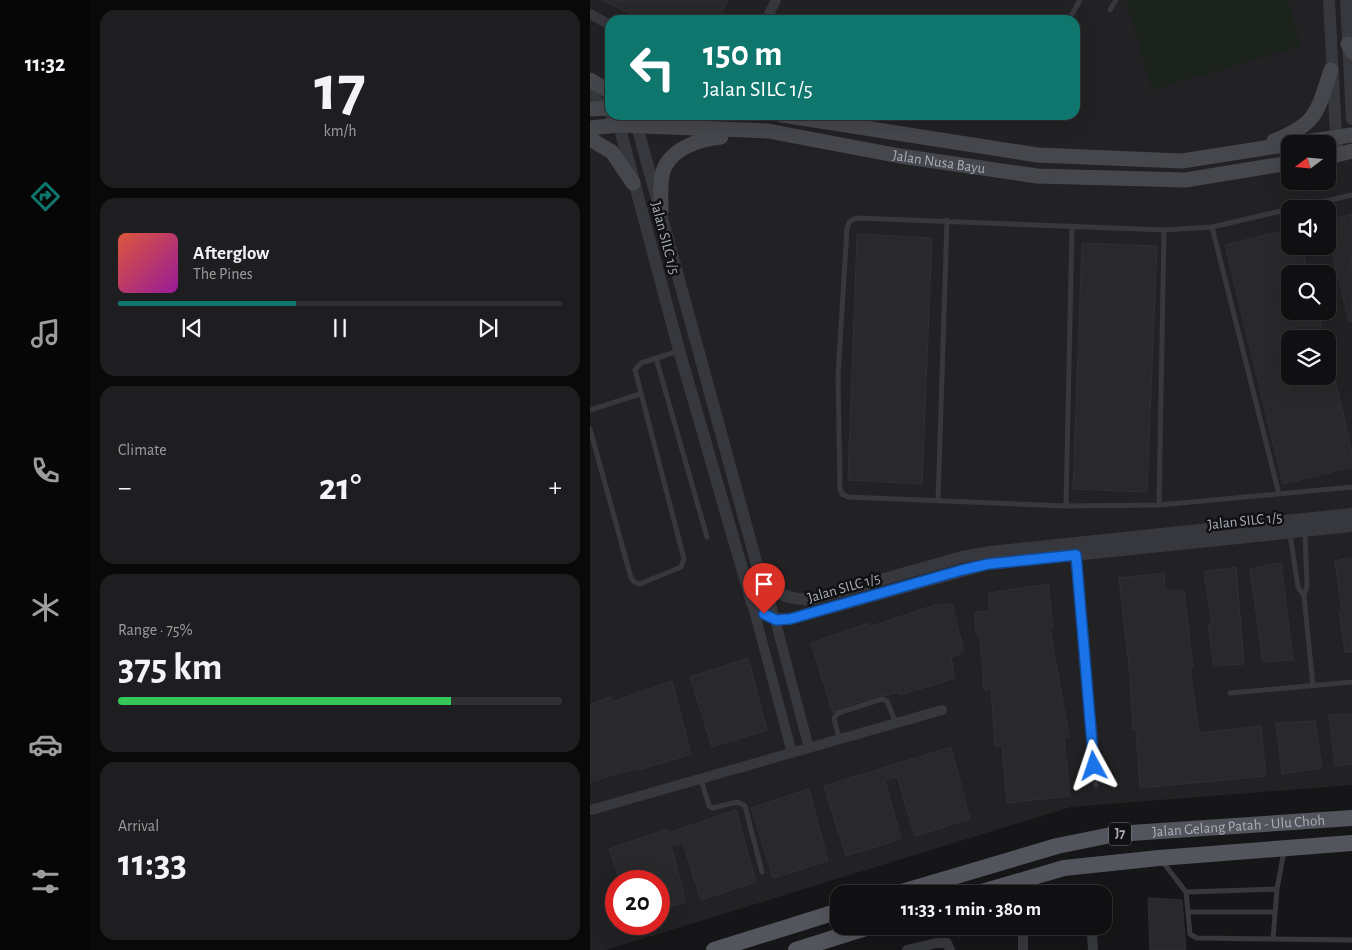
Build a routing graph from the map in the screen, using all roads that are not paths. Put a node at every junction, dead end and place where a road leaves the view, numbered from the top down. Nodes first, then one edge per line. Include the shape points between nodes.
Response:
1 (776, 0) edge
2 (1080, 0) edge
3 (1116, 0) edge
4 (1329, 0) edge
5 (1346, 0) edge
6 (1110, 10) dead end
7 (590, 14) edge
8 (768, 15) edge
9 (1072, 15) edge
10 (605, 22) edge
11 (1350, 48) edge
12 (1331, 70) junction
13 (590, 81) edge
14 (605, 89) edge
15 (590, 92) edge
16 (605, 102) edge
17 (605, 106) edge
18 (605, 118) edge
19 (1352, 119) edge
20 (615, 120) edge
21 (616, 120) edge
22 (670, 120) edge
23 (815, 120) edge
24 (590, 128) edge
25 (768, 132) junction
26 (1335, 135) edge
27 (1352, 135) edge
28 (1336, 137) edge
29 (590, 138) edge
30 (1281, 146) edge
31 (1254, 150) junction
32 (1352, 151) edge
33 (1336, 155) edge
34 (1281, 164) edge
35 (633, 183) junction
36 (1352, 195) edge
37 (1330, 200) edge
38 (660, 211) junction
39 (1281, 211) edge
40 (947, 220) junction
41 (1072, 226) junction
42 (1212, 227) junction
43 (1164, 230) junction
44 (679, 350) junction
45 (656, 358) junction
46 (640, 394) junction
47 (590, 410) edge
48 (590, 428) edge
49 (1352, 487) edge
50 (1279, 494) junction
51 (938, 501) junction
52 (1159, 505) junction
53 (1066, 506) junction
54 (1352, 514) edge
55 (1352, 526) edge
56 (1305, 531) junction
57 (1290, 532) junction
58 (707, 537) dead end
59 (1076, 555) junction
60 (765, 582) junction
61 (1304, 596) junction
62 (752, 603) junction
63 (776, 620) junction
64 (1352, 682) edge
65 (1312, 686) junction
66 (1230, 693) dead end
67 (795, 695) junction
68 (777, 699) junction
69 (942, 710) dead end
70 (896, 723) junction
71 (839, 739) junction
72 (809, 748) junction
73 (792, 753) junction
74 (700, 779) junction
75 (1096, 785) dead end
76 (591, 810) edge
77 (1352, 818) edge
78 (1352, 843) edge
79 (1285, 848) junction
80 (1159, 858) junction
81 (762, 872) dead end
82 (925, 885) edge
83 (1006, 885) edge
84 (1277, 889) junction
85 (1186, 892) junction
86 (1188, 912) junction
87 (1274, 912) junction
88 (830, 914) edge
89 (844, 935) edge
90 (1023, 935) edge
91 (1092, 935) edge
92 (1273, 938) junction
93 (1352, 940) edge
94 (714, 950) edge
95 (796, 950) edge
96 (907, 950) edge
97 (950, 950) edge
98 (1024, 950) edge
99 (1093, 950) edge

1 - 8 street
2 - 9 lane
3 - 6 lane
4 - 12 street
5 - 11 street
7 - 10 street
11 - 19 street
12 - 26 street
12 - 31 main road via 1317,114 1295,133
13 - 14 main road
13 - 16 street
15 - 17 street
18 - 24 main road, Jalan Nusa Bayu
20 - 35 street, Jalan SILC 1/5
21 - 38 street, Jalan SILC 1/5
22 - 25 main road, Jalan Nusa Bayu
23 - 31 main road, Jalan Nusa Bayu via 1036,154 1182,160
25 - 34 main road, Jalan Nusa Bayu via 1037,176 1185,180
25 - 38 main road via 702,139 678,151 662,174
27 - 28 main road, Jalan Nusa Bayu
29 - 35 main road via 612,152
30 - 31 main road, Jalan Nusa Bayu
32 - 33 main road
35 - 44 street, Jalan SILC 1/5
36 - 37 lane
38 - 60 street, Jalan SILC 1/5 via 757,565
39 - 42 lane
40 - 41 lane
40 - 51 lane
40 - 51 lane via 857,218 850,221 846,228 838,376 842,494
41 - 43 lane
41 - 53 lane
42 - 43 lane
42 - 50 lane
43 - 52 lane
44 - 45 lane
44 - 62 street, Jalan SILC 1/5
45 - 46 lane via 641,363 635,370
45 - 58 lane
46 - 47 lane
46 - 48 lane via 684,559 681,567 640,584 631,578
49 - 50 lane
50 - 52 lane
51 - 53 lane
52 - 53 lane
54 - 60 street, Jalan SILC 1/5 via 990,552 813,599 795,599 781,594
55 - 56 street, Jalan SILC 1/5
56 - 57 street, Jalan SILC 1/5
56 - 61 lane via 1308,586
57 - 59 street, Jalan SILC 1/5
57 - 61 lane via 1298,587
59 - 63 street, Jalan SILC 1/5 via 971,568 815,614
59 - 75 lane
60 - 63 street
61 - 65 lane
62 - 63 street
62 - 68 street
63 - 67 street
64 - 65 lane
65 - 66 lane
67 - 68 street
67 - 72 street
68 - 73 street
69 - 70 street
70 - 71 street
70 - 71 lane via 887,701 882,699 838,713 834,718
71 - 72 street
72 - 73 street
73 - 74 street
74 - 76 street
74 - 81 lane via 709,806 713,808 737,802 745,806
77 - 82 main road, Jalan Gelang Patah - Ulu Choh / J7 via 1116,834 1057,846
78 - 79 main road, Jalan Gelang Patah - Ulu Choh / J7
79 - 80 main road, Jalan Gelang Patah - Ulu Choh / J7
79 - 84 lane
80 - 83 main road, Jalan Gelang Patah - Ulu Choh / J7 via 1064,868
80 - 85 lane
84 - 85 lane
84 - 87 lane
85 - 86 lane
86 - 87 lane
86 - 92 lane via 1190,934 1197,938
87 - 92 lane
88 - 94 main road
89 - 95 main road
90 - 98 street
91 - 99 street
92 - 93 lane
96 - 97 street via 936,943 947,943

